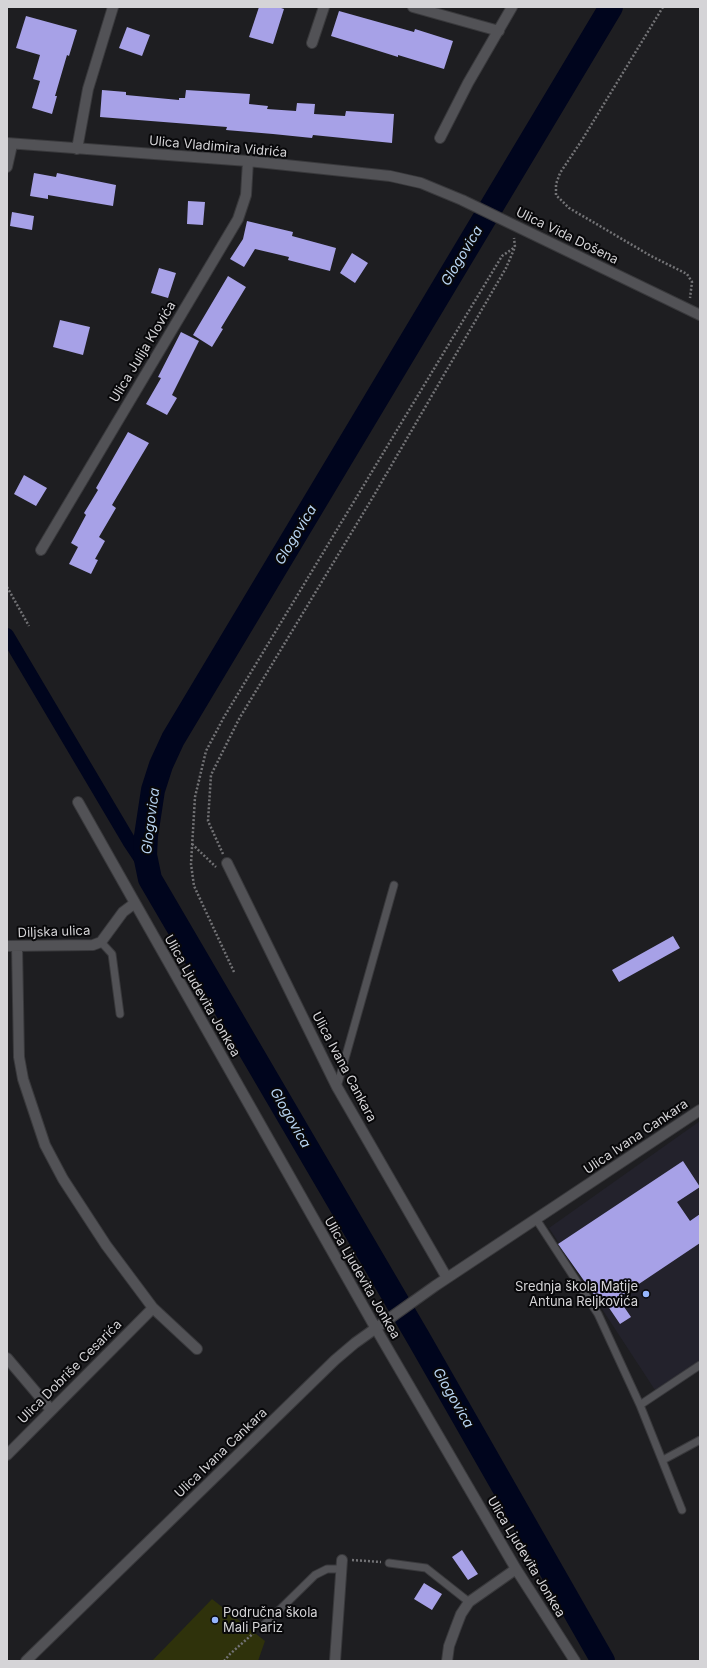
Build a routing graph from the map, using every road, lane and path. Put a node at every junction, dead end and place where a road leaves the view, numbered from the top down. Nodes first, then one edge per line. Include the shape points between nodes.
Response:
1 (113, 7) edge
2 (324, 7) edge
3 (413, 7) edge
4 (512, 7) edge
5 (663, 7) edge
6 (499, 31) junction
7 (312, 43) dead end
8 (440, 138) dead end
9 (10, 144) edge
10 (78, 149) junction
11 (248, 161) junction
12 (7, 167) edge
13 (421, 183) joint
14 (514, 225) junction
15 (514, 247) junction
16 (688, 310) junction
17 (700, 315) edge
18 (41, 550) dead end
19 (7, 587) edge
20 (29, 626) dead end
21 (78, 802) dead end
22 (227, 863) joint
23 (394, 885) dead end
24 (135, 903) junction
25 (102, 942) junction
26 (12, 946) edge
27 (234, 972) dead end
28 (120, 1014) dead end
29 (338, 1087) junction
30 (700, 1110) edge
31 (536, 1218) junction
32 (447, 1278) junction
33 (152, 1308) junction
34 (375, 1327) junction
35 (197, 1349) dead end
36 (7, 1358) edge
37 (700, 1365) edge
38 (640, 1404) junction
39 (50, 1410) junction
40 (700, 1440) edge
41 (7, 1455) edge
42 (663, 1460) junction
43 (682, 1510) dead end
44 (389, 1563) joint
45 (342, 1564) junction
46 (516, 1570) junction
47 (469, 1602) junction
48 (263, 1626) joint
49 (26, 1661) edge
50 (224, 1661) edge
51 (335, 1661) edge
52 (447, 1661) edge
53 (575, 1661) edge

1 - 10 street via 88,89
2 - 7 street
3 - 6 street
4 - 6 street
5 - 16 path via 560,173 556,195 568,208 687,274 692,282
6 - 8 street
9 - 10 street, Ulica Vladimira Vidrića
9 - 12 street, Ulica Vladimira Vidrića
10 - 11 street, Ulica Vladimira Vidrića
11 - 13 street, Ulica Vladimira Vidrića via 390,176
11 - 18 street, Ulica Julija Klovića via 246,195 238,219
13 - 14 street, Ulica Vida Došena
14 - 15 path
14 - 16 street, Ulica Vida Došena
15 - 22 path via 506,268 373,497 239,719 211,775 208,821
15 - 27 path via 502,256 224,717 206,751 195,797 191,864 194,886
16 - 17 street, Ulica Vida Došena
19 - 20 path
21 - 24 street, Ulica Ljudevita Jonkea
22 - 29 street, Ulica Ivana Cankara
23 - 29 lane
24 - 25 street via 123,912
24 - 34 street, Ulica Ljudevita Jonkea
25 - 26 street, Diljska ulica via 82,946
25 - 28 lane via 112,954
26 - 33 street via 19,1057 23,1079 45,1145 67,1186
29 - 32 street, Ulica Ivana Cankara
30 - 31 street, Ulica Ivana Cankara
31 - 32 street, Ulica Ivana Cankara
31 - 38 lane via 598,1314
32 - 34 street, Ulica Ivana Cankara
33 - 35 street
33 - 39 street, Ulica Dobriše Cesarića
34 - 46 street, Ulica Ljudevita Jonkea
34 - 49 street, Ulica Ivana Cankara via 335,1360
36 - 39 street
37 - 38 lane
38 - 42 lane
39 - 41 street, Ulica Dobriše Cesarića
40 - 42 lane
42 - 43 lane
44 - 45 path
44 - 47 lane via 426,1568
45 - 48 lane via 315,1575
45 - 51 street
46 - 47 street
46 - 53 street, Ulica Ljudevita Jonkea
47 - 52 street via 456,1627
48 - 50 path

